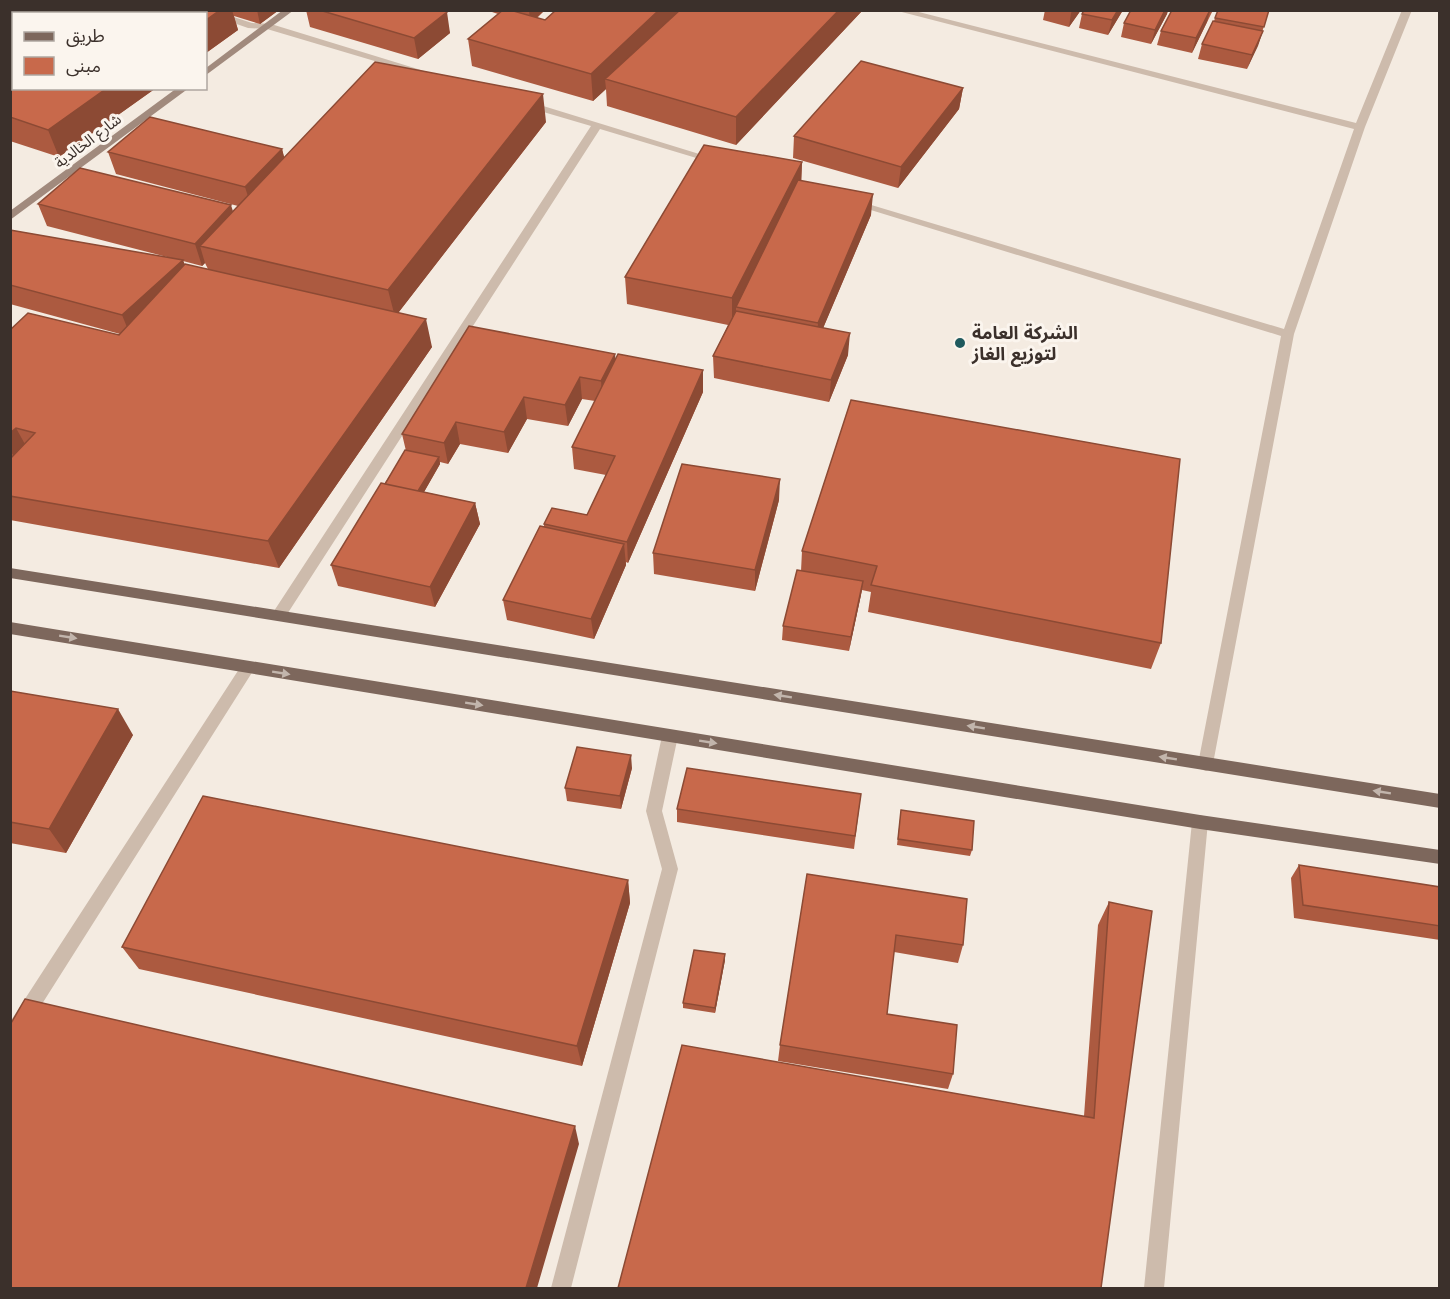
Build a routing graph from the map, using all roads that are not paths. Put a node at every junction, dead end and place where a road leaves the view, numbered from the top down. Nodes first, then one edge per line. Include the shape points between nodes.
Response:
1 (201, 10) edge
2 (290, 10) edge
3 (898, 10) edge
4 (1407, 10) edge
5 (268, 26) junction
6 (207, 71) edge
7 (438, 77) edge
8 (181, 90) edge
9 (517, 101) edge
10 (597, 125) junction
11 (1360, 127) junction
12 (733, 166) edge
13 (846, 200) edge
14 (10, 217) edge
15 (1288, 334) junction
16 (10, 573) edge
17 (279, 615) junction
18 (10, 628) edge
19 (248, 667) junction
20 (670, 736) junction
21 (1206, 764) junction
22 (1440, 801) edge
23 (1200, 822) junction
24 (1440, 856) edge
25 (10, 1039) edge
26 (561, 1288) edge
27 (1154, 1288) edge

1 - 5 street via 250,26
2 - 5 main road
3 - 11 street
4 - 11 street
5 - 6 main road
5 - 7 street
8 - 14 main road, شارع الخالدية
9 - 10 street
10 - 12 street
10 - 17 street
11 - 15 street
13 - 15 street
15 - 21 street
16 - 17 main road
21 -> 17 main road
18 -> 19 main road
19 -> 20 main road
19 - 25 street
20 -> 23 main road
20 - 26 street via 654,811 670,869
22 -> 21 main road
23 - 24 main road
23 - 27 street

